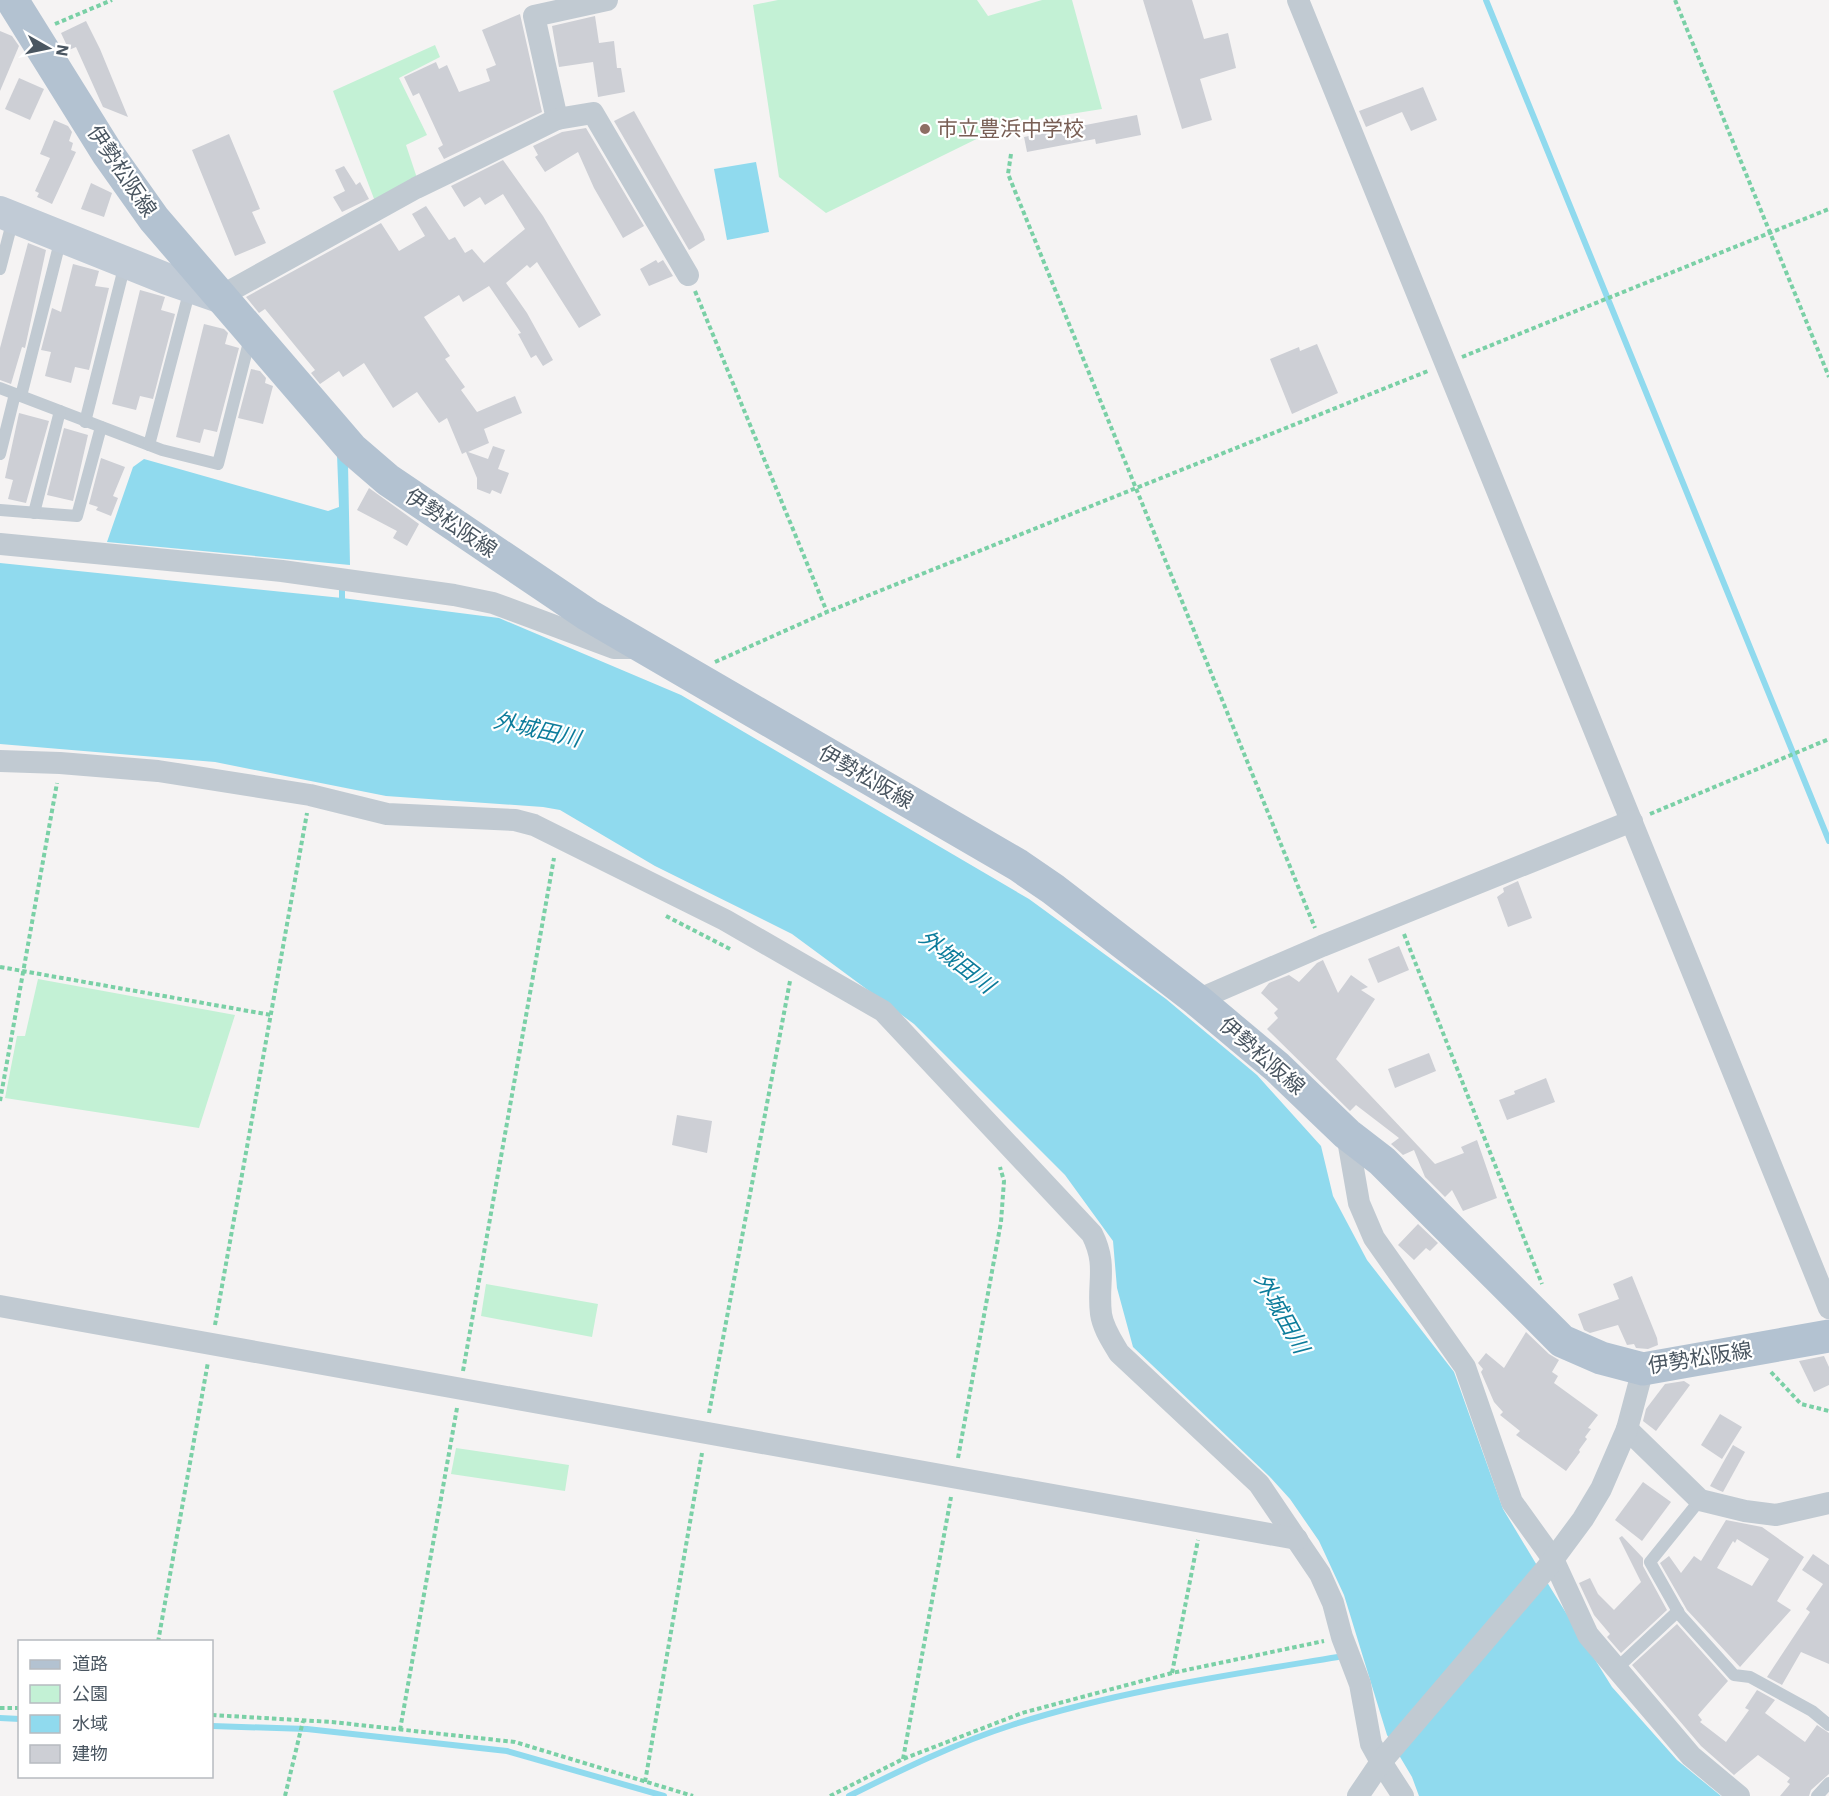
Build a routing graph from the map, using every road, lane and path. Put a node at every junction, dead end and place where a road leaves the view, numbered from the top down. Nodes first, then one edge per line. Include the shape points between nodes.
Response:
1 (12, 0) edge
2 (112, 0) edge
3 (607, 0) edge
4 (1298, 0) edge
5 (1675, 0) edge
6 (33, 33) junction
7 (557, 119) junction
8 (1011, 154) dead end
9 (1829, 209) edge
10 (7, 215) edge
11 (1770, 233) junction
12 (61, 236) junction
13 (126, 262) junction
14 (0, 269) edge
15 (688, 275) joint
16 (205, 292) junction
17 (255, 339) junction
18 (1445, 364) junction
19 (1829, 377) edge
20 (0, 388) edge
21 (18, 395) junction
22 (60, 411) junction
23 (85, 422) junction
24 (100, 427) junction
25 (149, 445) junction
26 (0, 454) edge
27 (1138, 487) junction
28 (0, 510) edge
29 (34, 513) junction
30 (0, 544) edge
31 (827, 612) junction
32 (645, 648) junction
33 (689, 673) junction
34 (1829, 739) edge
35 (0, 761) edge
36 (60, 763) junction
37 (310, 795) junction
38 (1632, 821) junction
39 (564, 863) dead end
40 (657, 911) dead end
41 (1397, 916) junction
42 (1322, 946) junction
43 (739, 953) dead end
44 (0, 967) edge
45 (23, 971) junction
46 (780, 975) dead end
47 (790, 980) junction
48 (800, 986) dead end
49 (1197, 1000) junction
50 (271, 1016) junction
51 (0, 1101) edge
52 (1347, 1134) junction
53 (993, 1159) dead end
54 (1547, 1295) dead end
55 (0, 1306) edge
56 (1829, 1308) edge
57 (1829, 1336) edge
58 (211, 1345) junction
59 (1755, 1349) junction
60 (1643, 1369) junction
61 (460, 1389) junction
62 (1829, 1411) edge
63 (1627, 1429) junction
64 (705, 1433) junction
65 (954, 1478) junction
66 (1700, 1500) junction
67 (1829, 1503) edge
68 (1202, 1522) junction
69 (1297, 1539) junction
70 (1549, 1564) junction
71 (1678, 1611) junction
72 (1342, 1637) junction
73 (158, 1640) edge
74 (1615, 1670) junction
75 (1172, 1673) junction
76 (0, 1708) edge
77 (18, 1708) edge
78 (213, 1714) edge
79 (303, 1722) junction
80 (1829, 1725) edge
81 (400, 1730) junction
82 (1384, 1757) junction
83 (903, 1759) junction
84 (645, 1782) junction
85 (1829, 1783) edge
86 (285, 1796) edge
87 (693, 1796) edge
88 (830, 1796) edge
89 (1358, 1796) edge
90 (1403, 1796) edge
91 (1739, 1796) edge
92 (1817, 1796) edge

1 - 6 main road, 伊勢松阪線
2 - 6 path
3 - 7 street via 534,16
4 - 18 street
5 - 11 path
6 - 16 main road, 伊勢松阪線 via 108,154
7 - 15 street via 593,113
7 - 16 street
8 - 27 path via 1008,174
9 - 11 path
10 - 12 street
10 - 14 lane
11 - 18 path
11 - 19 path
12 - 13 street
12 - 21 lane
13 - 16 street
13 - 23 lane
15 - 31 path
16 - 17 main road, 伊勢松阪線
16 - 25 lane
17 - 25 lane via 248,346 218,464
17 - 32 main road, 伊勢松阪線 via 352,449 388,480 588,615
18 - 27 path
18 - 38 street
20 - 21 lane
21 - 22 lane
21 - 26 lane
22 - 23 lane
22 - 29 lane
23 - 24 lane
24 - 25 lane
24 - 29 lane via 77,516
27 - 31 path
27 - 42 path
28 - 29 lane
30 - 32 street via 282,571 454,595 494,603 614,648
31 - 33 path
32 - 33 main road, 伊勢松阪線
33 - 49 main road, 伊勢松阪線 via 1018,865
34 - 38 path
35 - 36 street
36 - 37 street via 158,771
36 - 45 path
37 - 50 path
37 - 69 street via 387,813 516,820 534,825 724,920 883,1011 1092,1234 1102,1253 1101,1315 1119,1353 1259,1484
38 - 41 street
38 - 56 street
39 - 61 path via 554,858
40 - 43 path
41 - 42 street
41 - 54 path
42 - 49 street
44 - 45 path
45 - 50 path
45 - 51 path
46 - 47 path
47 - 48 path
47 - 64 path
49 - 52 main road, 伊勢松阪線 via 1277,1067
50 - 58 path
52 - 60 main road, 伊勢松阪線 via 1424,1201 1562,1341 1577,1350
52 - 70 street via 1359,1203 1374,1238 1465,1367 1512,1502
53 - 65 path via 1001,1168 1004,1181 1001,1222
55 - 58 street
57 - 59 main road, 伊勢松阪線
58 - 61 street
58 - 73 path
59 - 60 main road, 伊勢松阪線
59 - 62 path via 1775,1379 1801,1404
60 - 63 street
61 - 64 street
61 - 81 path
63 - 66 street
63 - 70 street via 1601,1489
64 - 65 street
64 - 84 path
65 - 68 street
65 - 83 path
66 - 67 street via 1776,1515
66 - 71 lane via 1650,1562
68 - 69 street
68 - 75 path
69 - 72 street via 1333,1603
70 - 74 street via 1588,1635
70 - 82 street
71 - 74 lane
71 - 80 lane via 1734,1674 1750,1677 1812,1711
72 - 75 path
72 - 82 street via 1360,1684 1371,1744
74 - 91 street via 1690,1756
75 - 83 path via 1022,1713
76 - 77 path
78 - 79 path
79 - 81 path
79 - 86 path
81 - 84 path via 515,1742
82 - 89 street
82 - 90 street
83 - 88 path
84 - 87 path
85 - 92 lane

